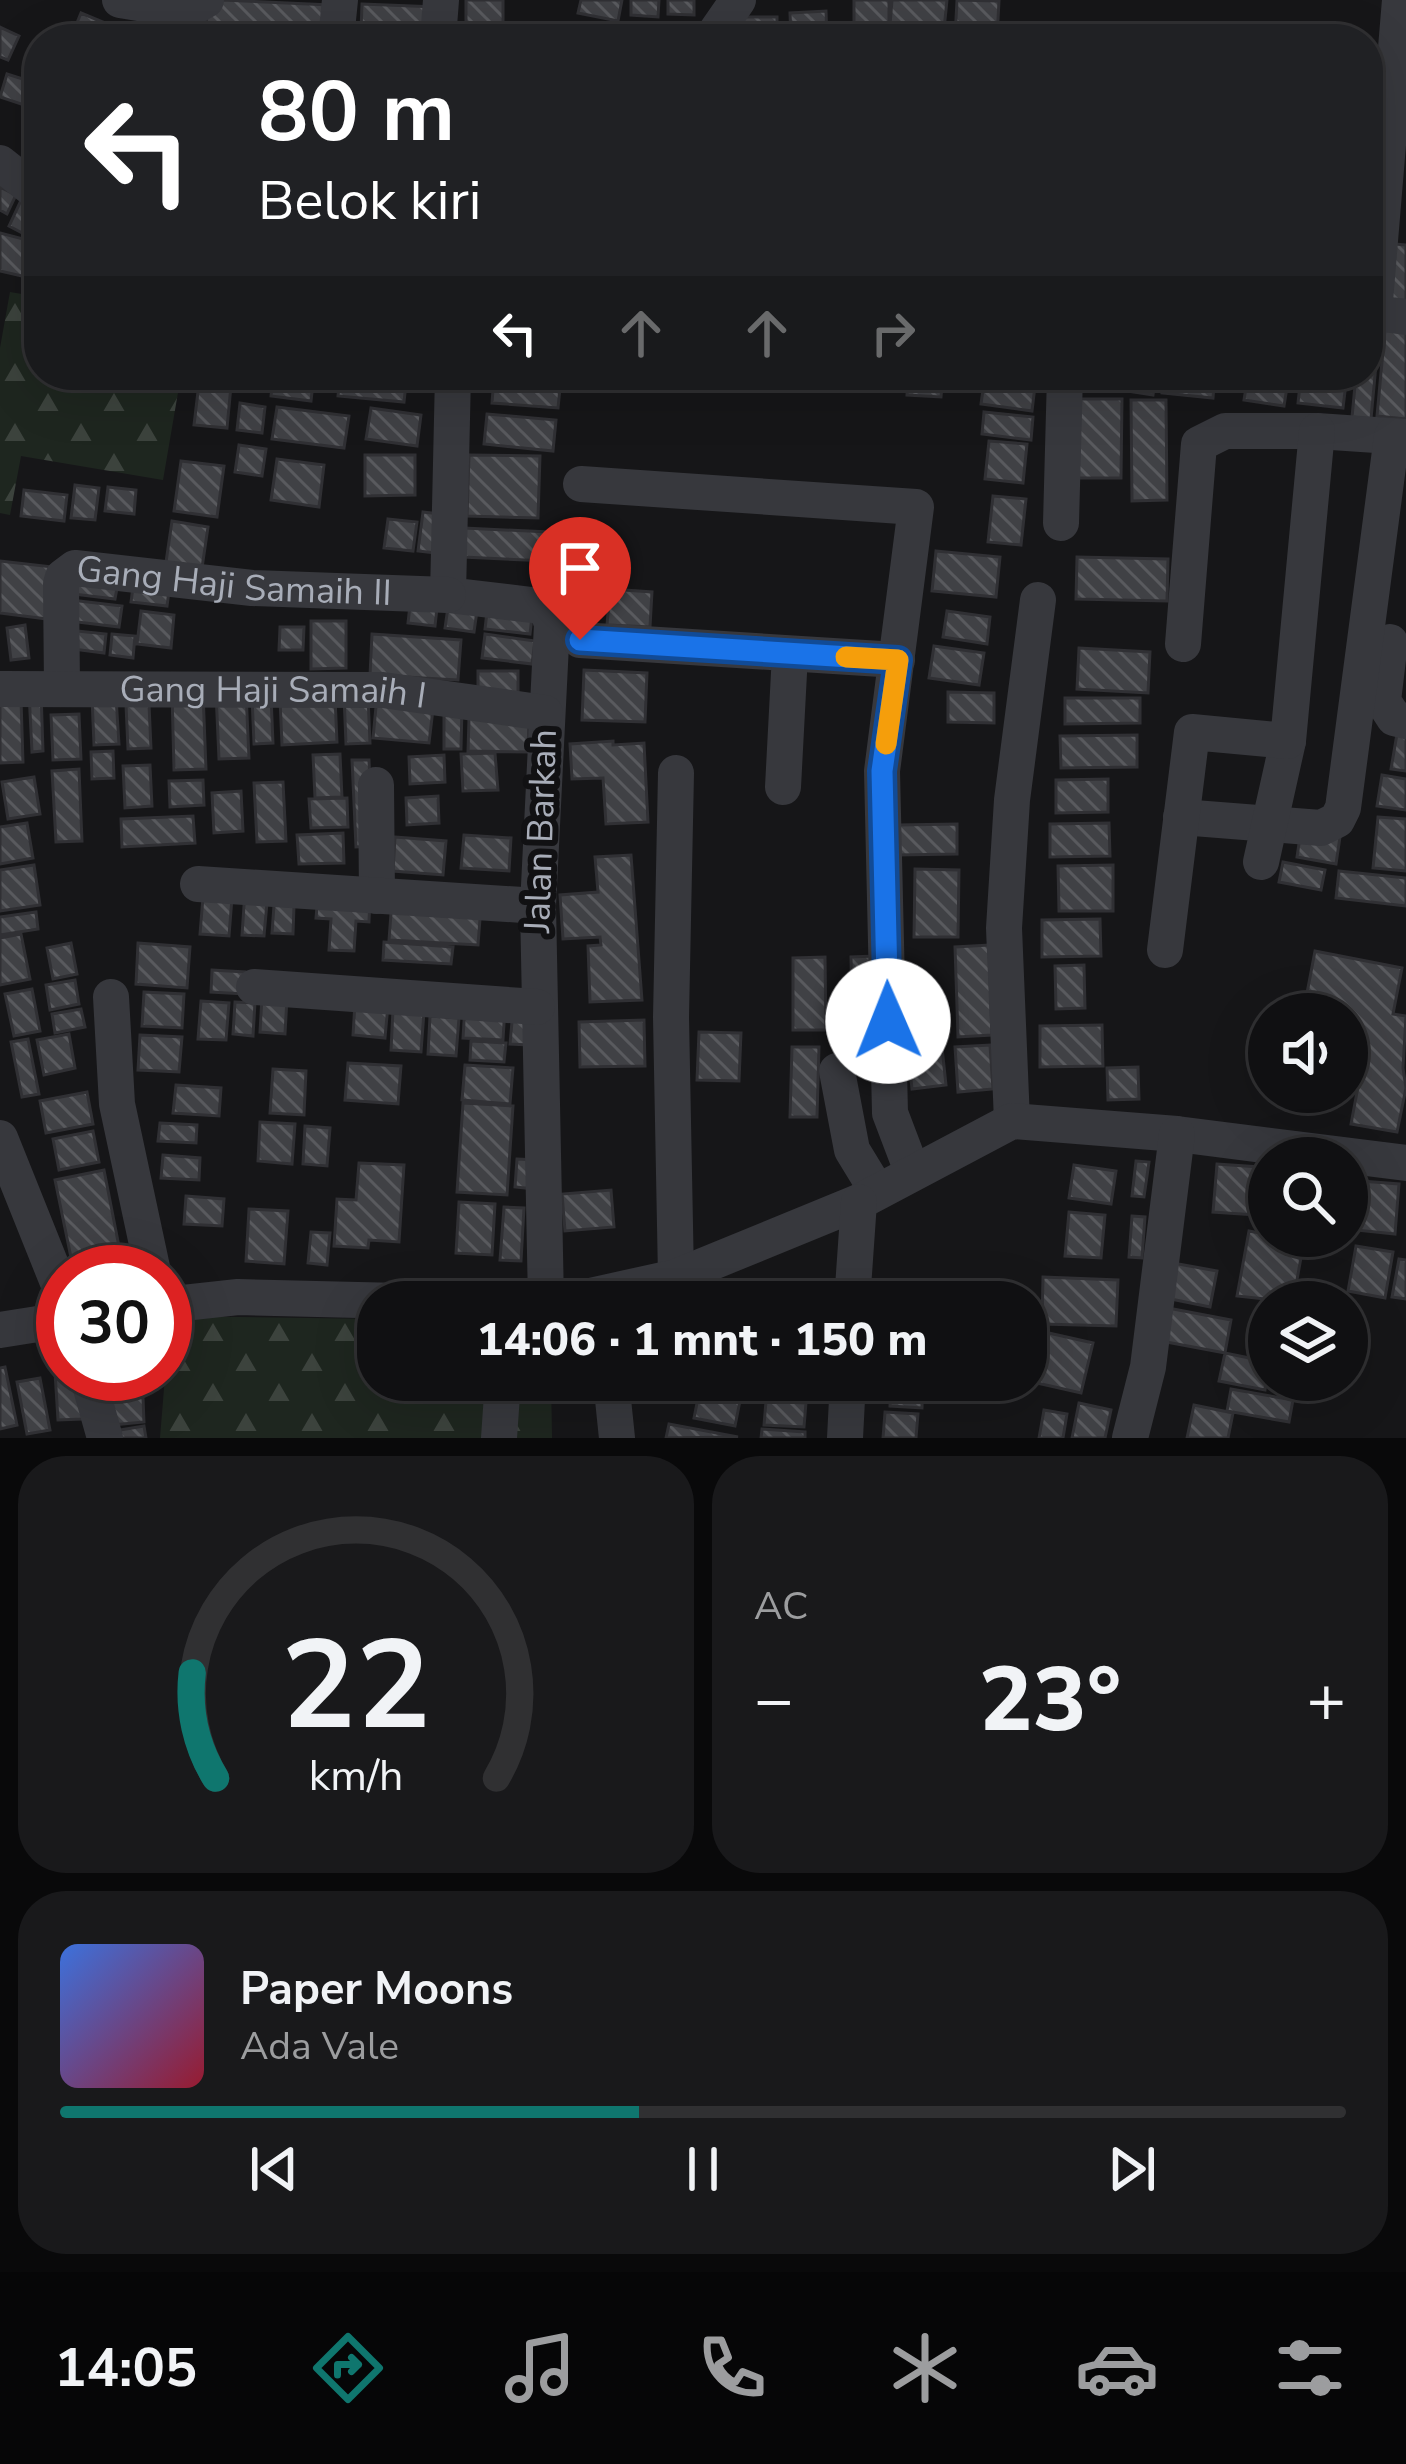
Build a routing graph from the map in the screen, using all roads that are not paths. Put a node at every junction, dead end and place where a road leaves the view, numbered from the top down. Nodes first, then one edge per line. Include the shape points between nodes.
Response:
1 (206, 0) edge
2 (1400, 0) edge
3 (132, 14) edge
4 (0, 163) edge
5 (24, 182) edge
6 (1383, 314) edge
7 (453, 390) edge
8 (1065, 390) edge
9 (1317, 431) junction
10 (1399, 436) edge
11 (581, 484) dead end
12 (1406, 519) edge
13 (1061, 523) dead end
14 (448, 595) junction
15 (1038, 600) dead end
16 (580, 640) dead end
17 (1183, 644) dead end
18 (790, 654) junction
19 (898, 660) junction
20 (62, 687) junction
21 (0, 689) edge
22 (545, 713) junction
23 (1406, 722) edge
24 (1288, 741) junction
25 (676, 773) dead end
26 (376, 784) dead end
27 (783, 787) dead end
28 (1181, 817) junction
29 (1268, 824) junction
30 (1262, 862) dead end
31 (199, 884) dead end
32 (377, 896) junction
33 (538, 906) junction
34 (1165, 950) dead end
35 (254, 987) dead end
36 (111, 997) dead end
37 (537, 1007) junction
38 (837, 1072) dead end
39 (1012, 1121) junction
40 (1177, 1134) junction
41 (0, 1138) edge
42 (1406, 1161) edge
43 (912, 1171) junction
44 (868, 1197) junction
45 (43, 1245) edge
46 (147, 1245) edge
47 (676, 1277) junction
48 (545, 1281) edge
49 (662, 1281) edge
50 (855, 1281) edge
51 (357, 1300) edge
52 (192, 1302) edge
53 (36, 1324) edge
54 (0, 1330) edge
55 (95, 1401) edge
56 (502, 1401) edge
57 (613, 1401) edge
58 (847, 1401) edge
59 (105, 1438) edge
60 (499, 1438) edge
61 (617, 1438) edge
62 (845, 1438) edge
63 (1130, 1438) edge

1 - 3 street via 187,10
2 - 6 street
4 - 5 street
7 - 14 street
8 - 13 street
9 - 10 street
9 - 17 street via 1225,430 1199,444
9 - 24 street
10 - 29 street via 1343,808 1321,828
11 - 19 street via 916,507
12 - 23 street via 1383,701
14 - 20 street, Gang Haji Samaih II via 252,588 75,568 61,584
14 - 22 street, Jalan Barkah via 548,612
15 - 39 street via 1004,928
16 - 18 street
18 - 19 street
18 - 27 street
19 - 43 street via 882,771 890,1113
20 - 21 street, Gang Haji Samaih I
20 - 22 street, Gang Haji Samaih I via 383,690
22 - 33 street, Jalan Barkah
24 - 28 street via 1192,732
24 - 29 street
25 - 47 street
26 - 32 street
28 - 29 street
28 - 34 street
29 - 30 street
31 - 32 street
32 - 33 street
33 - 37 street, Jalan Barkah
35 - 37 street
36 - 46 street via 117,1104
37 - 48 street, Jalan Barkah
38 - 44 street
39 - 40 street
39 - 43 street
40 - 42 street
40 - 63 street via 1148,1367
41 - 45 street
43 - 44 street
44 - 47 street
44 - 50 street
47 - 49 street
51 - 52 street
53 - 54 street
55 - 59 street
56 - 60 street
57 - 61 street
58 - 62 street

